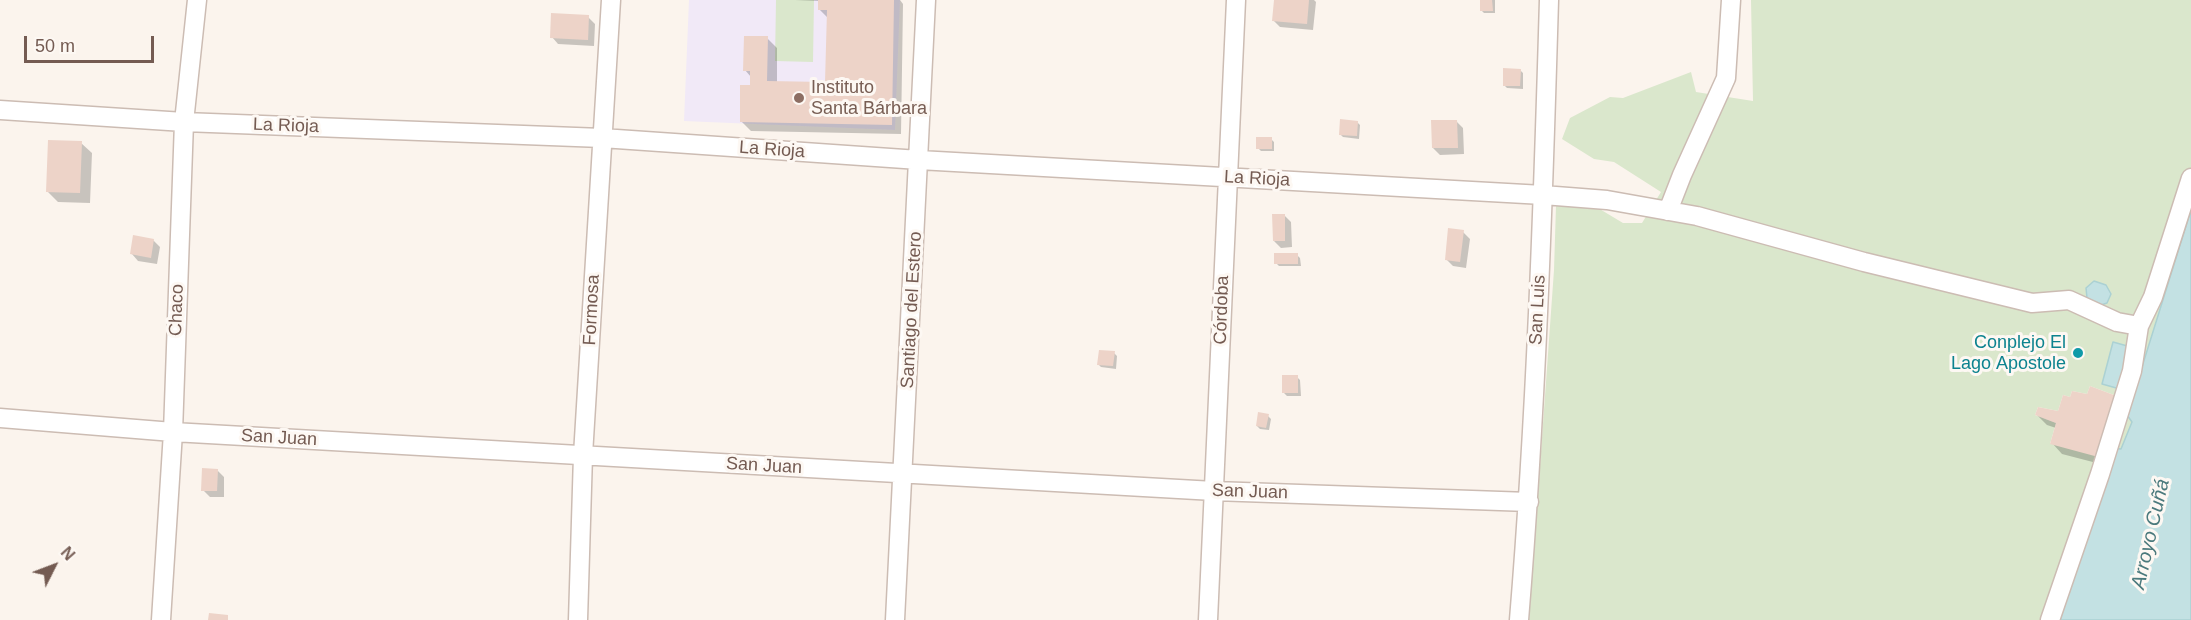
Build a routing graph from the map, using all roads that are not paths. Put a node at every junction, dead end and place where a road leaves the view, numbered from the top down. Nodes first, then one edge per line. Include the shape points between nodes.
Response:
1 (196, 0) edge
2 (611, 0) edge
3 (926, 0) edge
4 (1236, 0) edge
5 (1549, 0) edge
6 (1731, 0) edge
7 (0, 110) edge
8 (184, 122) junction
9 (602, 138) junction
10 (919, 160) junction
11 (1228, 178) junction
12 (2191, 178) edge
13 (1543, 195) junction
14 (1668, 211) junction
15 (2139, 326) junction
16 (0, 418) edge
17 (173, 432) junction
18 (583, 455) junction
19 (903, 474) junction
20 (1214, 491) junction
21 (1529, 502) junction
22 (161, 620) edge
23 (578, 620) edge
24 (895, 620) edge
25 (1208, 620) edge
26 (1519, 620) edge
27 (2050, 620) edge

1 - 8 street, Chaco
2 - 9 street, Formosa
3 - 10 street, Santiago del Estero
4 - 11 street, Córdoba
5 - 13 street, San Luis
6 - 14 street via 1726,78
7 - 8 street, La Rioja
8 - 9 street, La Rioja
8 - 17 street, Chaco
9 - 10 street, La Rioja
9 - 18 street, Formosa
10 - 11 street, La Rioja
10 - 19 street, Santiago del Estero
11 - 13 street, La Rioja
11 - 20 street, Córdoba
12 - 15 street via 2153,297
13 - 14 street, La Rioja via 1607,200
13 - 21 street, San Luis
14 - 15 street, La Rioja via 2032,303 2068,300 2117,322
15 - 27 street via 2132,371
16 - 17 street, San Juan
17 - 18 street, San Juan
17 - 22 street, Chaco
18 - 19 street, San Juan
18 - 23 street, Formosa
19 - 20 street, San Juan
19 - 24 street, Santiago del Estero
20 - 21 street, San Juan
20 - 25 street, Córdoba
21 - 26 street, San Luis

